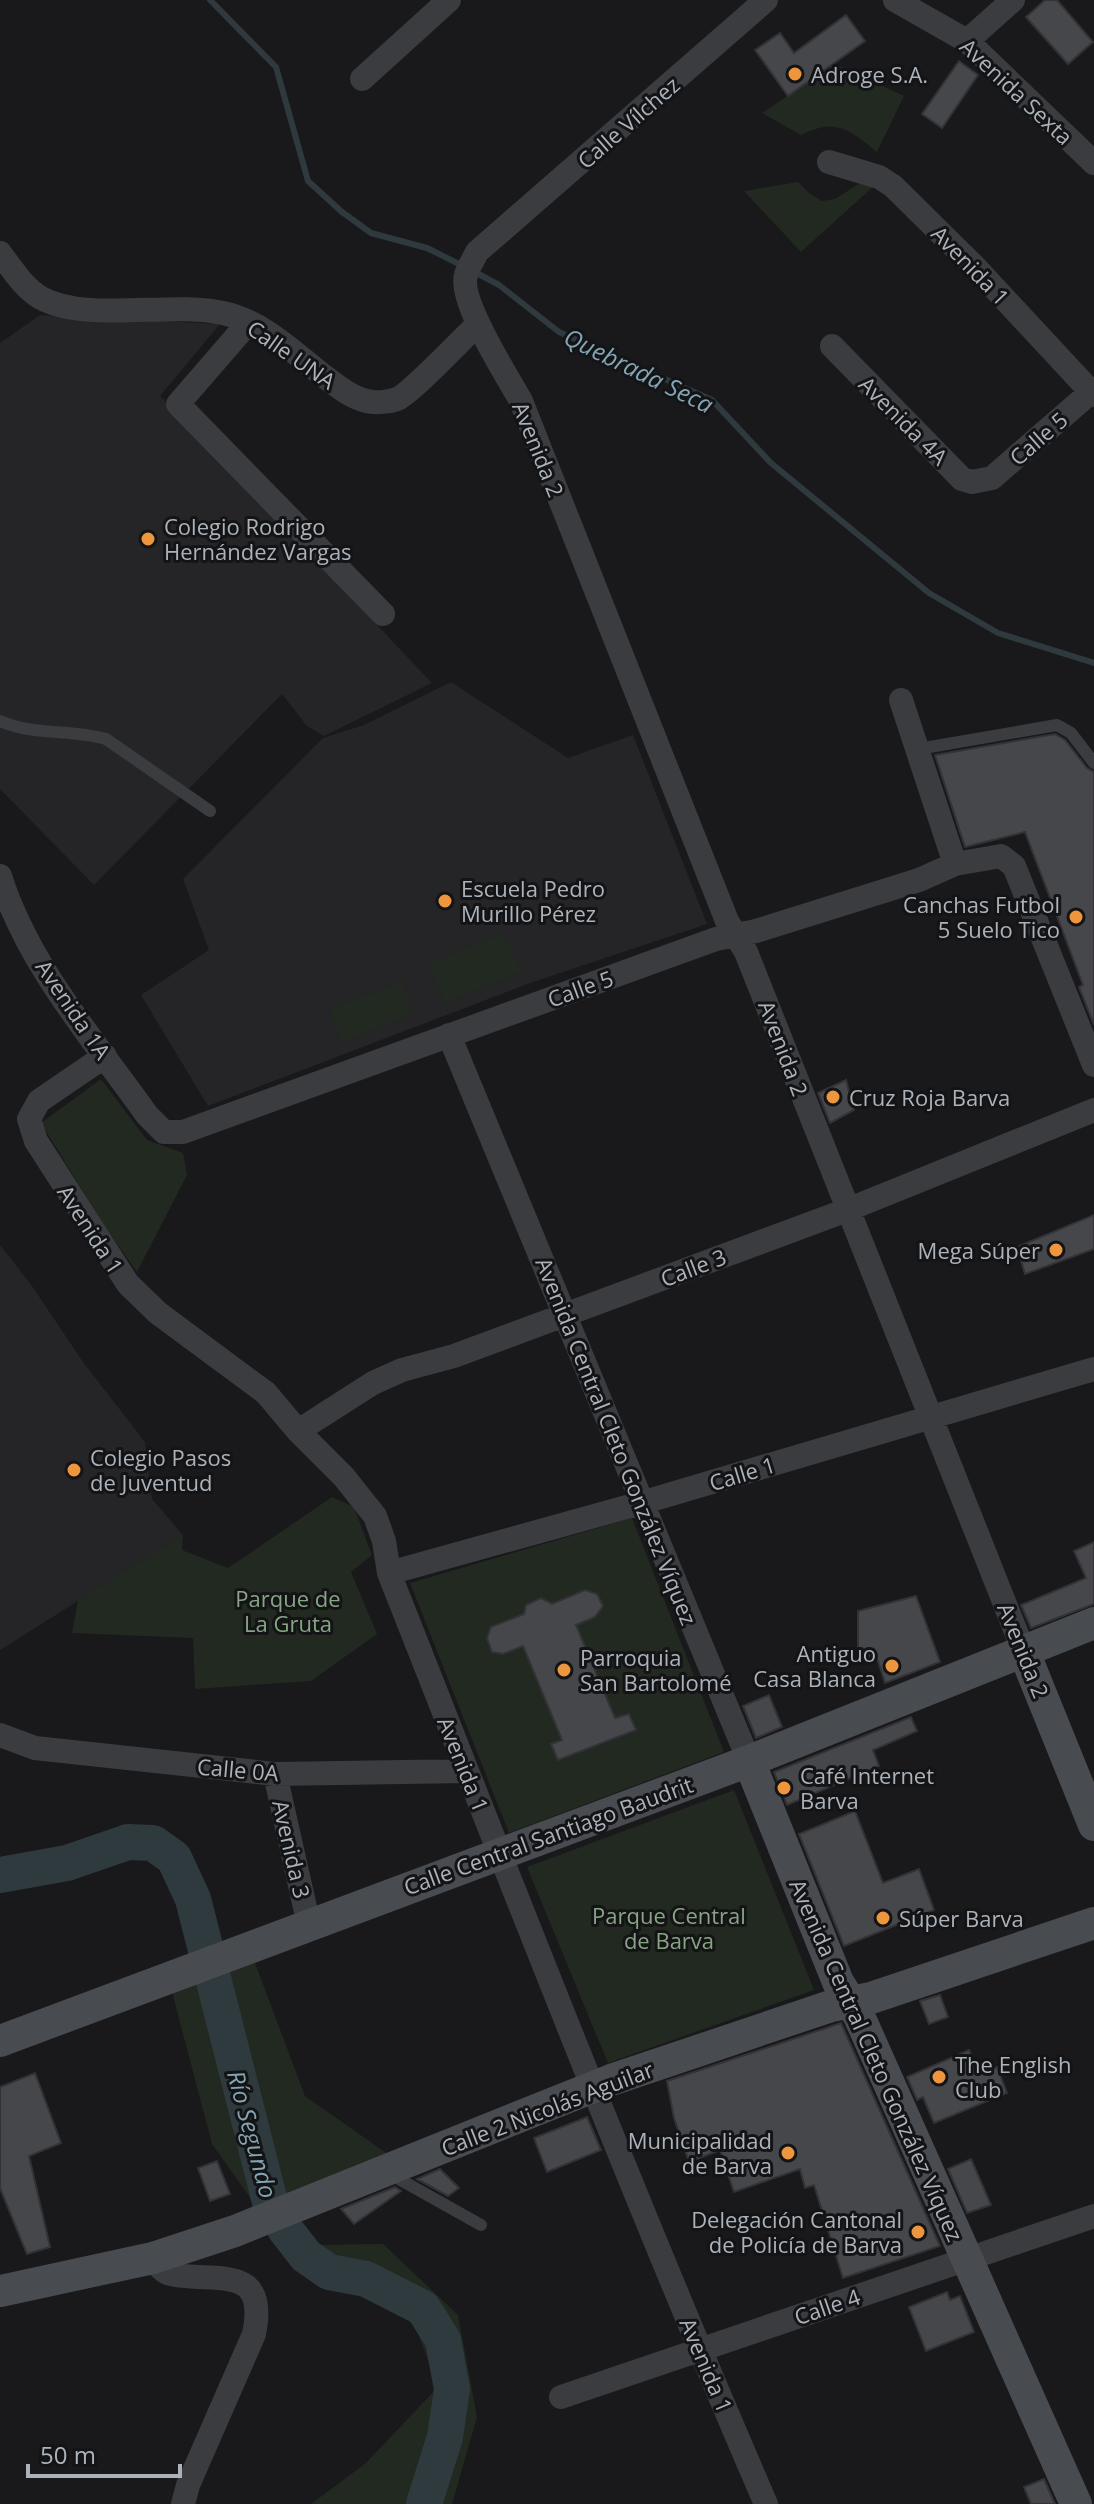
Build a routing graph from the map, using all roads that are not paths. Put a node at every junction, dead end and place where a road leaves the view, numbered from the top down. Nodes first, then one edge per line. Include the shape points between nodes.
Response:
1 (449, 0) edge
2 (766, 0) edge
3 (895, 0) edge
4 (1013, 0) edge
5 (967, 41) junction
6 (362, 79) dead end
7 (1092, 156) edge
8 (829, 162) dead end
9 (0, 253) edge
10 (465, 276) joint
11 (249, 322) junction
12 (478, 324) junction
13 (832, 346) dead end
14 (1092, 394) edge
15 (983, 481) joint
16 (383, 614) dead end
17 (901, 700) dead end
18 (0, 721) edge
19 (918, 749) junction
20 (1094, 763) edge
21 (210, 811) dead end
22 (955, 864) junction
23 (0, 876) edge
24 (736, 935) junction
25 (449, 1035) junction
26 (105, 1056) junction
27 (1094, 1065) edge
28 (1094, 1110) edge
29 (164, 1132) joint
30 (847, 1210) junction
31 (567, 1315) junction
32 (1094, 1369) edge
33 (931, 1417) junction
34 (298, 1431) junction
35 (641, 1503) junction
36 (389, 1573) junction
37 (1094, 1623) edge
38 (1024, 1652) junction
39 (6, 1736) edge
40 (749, 1761) junction
41 (467, 1771) junction
42 (275, 1774) junction
43 (1094, 1825) edge
44 (500, 1853) junction
45 (1094, 1923) edge
46 (309, 1925) junction
47 (851, 2002) junction
48 (0, 2041) edge
49 (594, 2088) junction
50 (385, 2171) junction
51 (1094, 2216) edge
52 (481, 2225) dead end
53 (153, 2258) junction
54 (965, 2260) junction
55 (0, 2291) edge
56 (699, 2350) junction
57 (561, 2397) dead end
58 (183, 2504) edge
59 (766, 2504) edge
60 (1076, 2504) edge

1 - 6 street
2 - 10 street, Calle Vílchez via 483,248
3 - 5 street, Avenida Sexta
4 - 5 street
5 - 7 street, Avenida Sexta
8 - 14 street, Avenida 1 via 893,186
9 - 11 street, Calle UNA via 20,281 61,306 197,309
10 - 12 street, Avenida 2
11 - 12 street, Calle UNA via 345,393 373,402 399,398
11 - 16 street via 178,404
12 - 24 street, Avenida 2 via 521,401
13 - 15 street, Avenida 4A via 962,479
14 - 15 street, Calle 5
17 - 19 street
18 - 21 lane via 16,728 106,739
19 - 20 lane via 1057,725 1071,733
19 - 22 street
22 - 24 street, Calle 5 via 919,880
22 - 27 street, Calle 5 via 1001,856 1014,866
23 - 26 street, Avenida 1A via 10,908 53,983
24 - 25 street, Calle 5
24 - 30 street, Avenida 2
25 - 29 street, Calle 5 via 183,1132
25 - 31 street, Avenida Central Cleto González Víquez
26 - 29 street, Avenida 1A
26 - 34 street, Avenida 1 via 39,1101 29,1119 36,1141 128,1284 158,1313 266,1393
28 - 30 street, Calle 3
30 - 31 street, Calle 3
30 - 33 street, Avenida 2
31 - 34 street, Calle 3 via 402,1370
31 - 35 street, Avenida Central Cleto González Víquez
32 - 33 street, Calle 1
33 - 35 street, Calle 1
33 - 38 street, Avenida 2
34 - 36 street, Avenida 1 via 375,1516
35 - 36 street, Calle 1
35 - 40 street, Avenida Central Cleto González Víquez
36 - 41 street, Avenida 1
37 - 38 main road, Calle Central Santiago Baudrit
38 - 40 main road, Calle Central Santiago Baudrit
38 - 43 main road, Avenida 2
39 - 42 street, Calle 0A via 35,1748
40 - 44 main road, Calle Central Santiago Baudrit
40 - 47 main road, Avenida Central Cleto González Víquez via 838,1982
41 - 42 street, Calle 0A
41 - 44 street, Avenida 1
42 - 46 street, Avenida 3
44 - 46 main road, Calle Central Santiago Baudrit
44 - 49 street, Avenida 1
45 - 47 main road, Calle 2 Nicolás Aguilar
46 - 48 main road, Calle Central Santiago Baudrit
47 - 49 main road, Calle 2 Nicolás Aguilar
47 - 54 main road, Avenida Central Cleto González Víquez
49 - 50 main road, Calle 2 Nicolás Aguilar
49 - 56 street, Avenida 1
50 - 52 lane
50 - 53 main road, Calle 2 Nicolás Aguilar
51 - 54 street, Calle 4
53 - 55 main road, Calle 2 Nicolás Aguilar
53 - 58 street via 170,2274 235,2280 251,2293 256,2306 254,2334
54 - 56 street, Calle 4
54 - 60 main road, Avenida Central Cleto González Víquez
56 - 57 street, Calle 4
56 - 59 street, Avenida 1

